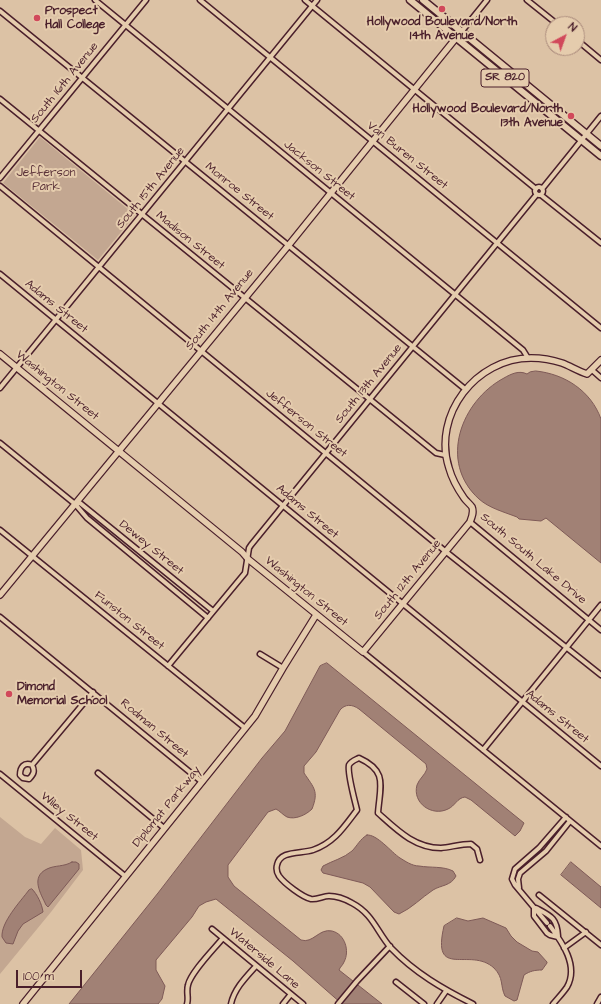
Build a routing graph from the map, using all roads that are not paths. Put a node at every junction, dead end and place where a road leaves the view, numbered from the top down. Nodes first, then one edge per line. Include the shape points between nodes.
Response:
1 (95, 0) edge
2 (146, 0) edge
3 (200, 0) edge
4 (305, 0) edge
5 (317, 0) edge
6 (410, 0) edge
7 (423, 0) edge
8 (487, 0) edge
9 (527, 0) edge
10 (313, 6) junction
11 (0, 11) edge
12 (547, 16) edge
13 (125, 25) junction
14 (462, 32) junction
15 (456, 38) junction
16 (585, 47) edge
17 (270, 57) junction
18 (601, 60) edge
19 (82, 78) junction
20 (414, 89) junction
21 (0, 98) edge
22 (227, 109) junction
23 (601, 116) edge
24 (39, 131) junction
25 (586, 134) junction
26 (581, 140) junction
27 (372, 141) junction
28 (601, 146) edge
29 (601, 156) edge
30 (185, 161) junction
31 (0, 178) edge
32 (0, 186) edge
33 (536, 189) junction
34 (542, 189) junction
35 (330, 193) junction
36 (539, 194) junction
37 (142, 214) junction
38 (601, 243) edge
39 (497, 244) junction
40 (288, 246) junction
41 (99, 267) junction
42 (0, 274) edge
43 (455, 294) junction
44 (244, 298) junction
45 (56, 320) junction
46 (601, 328) edge
47 (413, 346) junction
48 (201, 351) junction
49 (0, 354) edge
50 (528, 358) junction
51 (601, 360) edge
52 (16, 367) junction
53 (592, 370) junction
54 (601, 378) edge
55 (0, 388) edge
56 (465, 388) junction
57 (369, 399) junction
58 (158, 403) junction
59 (0, 443) edge
60 (119, 450) junction
61 (326, 452) junction
62 (445, 455) junction
63 (75, 504) junction
64 (283, 505) junction
65 (470, 522) junction
66 (0, 530) edge
67 (446, 551) junction
68 (32, 556) junction
69 (248, 559) junction
70 (0, 595) edge
71 (402, 604) junction
72 (601, 605) edge
73 (213, 611) junction
74 (316, 615) junction
75 (0, 617) edge
76 (208, 618) junction
77 (589, 621) junction
78 (601, 630) edge
79 (567, 647) junction
80 (363, 652) junction
81 (260, 654) dead end
82 (168, 666) junction
83 (283, 668) junction
84 (601, 675) edge
85 (93, 692) junction
86 (522, 702) junction
87 (245, 728) junction
88 (483, 750) junction
89 (32, 765) dead end
90 (601, 766) edge
91 (98, 773) dead end
92 (0, 774) edge
93 (202, 782) junction
94 (566, 817) junction
95 (570, 821) junction
96 (164, 828) junction
97 (601, 846) edge
98 (480, 860) dead end
99 (126, 876) junction
100 (519, 888) junction
101 (539, 895) dead end
102 (534, 907) junction
103 (212, 929) dead end
104 (586, 932) junction
105 (558, 937) junction
106 (223, 938) junction
107 (601, 945) edge
108 (390, 946) junction
109 (564, 948) junction
110 (256, 966) junction
111 (396, 982) dead end
112 (446, 991) junction
113 (291, 994) junction
114 (601, 997) edge
115 (339, 1003) edge
116 (23, 1004) edge
117 (187, 1004) edge
118 (231, 1004) edge
119 (283, 1004) edge
120 (303, 1004) edge
121 (424, 1004) edge
122 (437, 1004) edge
123 (473, 1004) edge
124 (553, 1004) edge
125 (597, 1004) edge

1 - 13 street, Jackson Street
2 - 13 street, South 16th Avenue
3 - 17 street, Van Buren Street
4 - 10 street
5 - 10 street, South 15th Avenue
6 - 15 main road, SR 820
7 - 14 main road, SR 820
8 - 14 street
9 - 12 street
10 - 17 street, South 15th Avenue
10 - 20 street
11 - 19 street, Monroe Street
13 - 19 street, South 16th Avenue
13 - 22 street, Jackson Street
14 - 25 main road, SR 820
15 - 20 street, South 14th Avenue
15 - 26 main road, SR 820
16 - 18 street
17 - 22 street, South 15th Avenue
17 - 27 street, Van Buren Street
19 - 24 street, South 16th Avenue
19 - 30 street, Monroe Street
20 - 27 street, South 14th Avenue
20 - 33 street
21 - 24 street, Madison Street
22 - 30 street, South 15th Avenue
22 - 35 street, Jackson Street
23 - 25 street
24 - 31 street, South 16th Avenue
24 - 37 street, Madison Street
25 - 26 street
25 - 28 main road, SR 820
26 - 29 main road, SR 820
26 - 34 street
27 - 35 street, South 14th Avenue
27 - 39 street, Van Buren Street
30 - 37 street, South 15th Avenue
30 - 40 street, Monroe Street
32 - 41 street, Jefferson Street
33 - 34 street
33 - 36 street via 535,192
34 - 36 street via 543,193
35 - 40 street, South 14th Avenue
35 - 43 street, Jackson Street
36 - 38 street
36 - 39 street, South 13th Avenue
37 - 41 street, South 15th Avenue
37 - 44 street, Madison Street
39 - 43 street, South 13th Avenue
39 - 46 street, Van Buren Street
40 - 44 street, South 14th Avenue
40 - 47 street, Monroe Street
41 - 45 street, South 15th Avenue
41 - 48 street, Jefferson Street
42 - 45 street, Adams Street
43 - 47 street, South 13th Avenue
43 - 50 street, Jackson Street via 524,350
44 - 48 street, South 14th Avenue
44 - 57 street, Madison Street
45 - 52 street, South 15th Avenue
45 - 58 street, Adams Street
47 - 56 street, Monroe Street
47 - 57 street, South 13th Avenue
48 - 58 street, South 14th Avenue
48 - 61 street, Jefferson Street
49 - 52 street, Washington Street
50 - 53 street via 560,363 587,374
50 - 56 street via 501,364
51 - 53 street
52 - 55 street, South 15th Avenue
52 - 60 street, Washington Street
53 - 54 street
56 - 62 street, South South Lake Drive via 450,416
57 - 61 street, South 13th Avenue
57 - 62 street, Madison Street via 436,453
58 - 60 street, South 14th Avenue
58 - 64 street, Adams Street
59 - 63 street, Dewey Street
60 - 63 street, South 14th Avenue
60 - 69 street, Washington Street
61 - 64 street, South 13th Avenue
61 - 67 street, Jefferson Street
62 - 65 street, South South Lake Drive via 452,480 472,508
63 - 68 street, South 14th Avenue
63 - 73 street, Dewey Street via 80,503
63 - 76 street, Dewey Street via 87,518
64 - 69 street, South 13th Avenue via 249,548
64 - 71 street, Adams Street
65 - 67 street, South 12th Avenue
65 - 77 street, South South Lake Drive
66 - 68 street, Funston Street
67 - 71 street, South 12th Avenue
67 - 79 street, Jefferson Street
68 - 70 street, South 14th Avenue
68 - 82 street, Funston Street
69 - 73 street, South 13th Avenue via 246,573
69 - 74 street, Washington Street
71 - 80 street, South 12th Avenue
71 - 86 street, Adams Street
72 - 77 street
73 - 76 street, South 13th Avenue
74 - 80 street, Washington Street
74 - 83 street, Diplomat Parkway
75 - 85 street, Rodman Street
76 - 82 street, South 13th Avenue
77 - 78 street, South South Lake Drive
77 - 79 street
79 - 84 street, Jefferson Street
79 - 86 street
80 - 88 street, Washington Street
81 - 83 street
82 - 87 street, Funston Street
83 - 87 street, Diplomat Parkway via 264,703
85 - 89 street
85 - 93 street, Rodman Street
86 - 88 street
86 - 90 street, Adams Street
87 - 93 street, Diplomat Parkway
88 - 94 street, Washington Street
91 - 96 street
92 - 99 street, Wiley Street
93 - 96 street, Diplomat Parkway
94 - 95 street, Washington Street
94 - 100 street via 539,848 515,869 512,879
95 - 97 street, Washington Street
95 - 100 street via 546,851 520,873
96 - 99 street, Diplomat Parkway
98 - 108 street via 477,849 472,844 440,848 422,845 406,837 378,812 379,773 374,766 364,760 359,758 353,761 349,765 349,772 357,810 336,837 327,844 312,851 284,854 277,864 277,872 279,877 302,896 312,899 330,896 346,899 361,908
99 - 116 street, Diplomat Parkway
100 - 102 street
101 - 104 street
102 - 105 street
102 - 105 street via 552,917 557,925
102 - 105 street via 534,916 550,935
103 - 106 street, Waterside Lane
104 - 107 street
104 - 109 street
105 - 109 street
106 - 110 street, Waterside Lane
106 - 117 street via 191,977
108 - 112 street via 414,970
108 - 115 street
109 - 124 street via 572,969 568,986
110 - 113 street, Waterside Lane
110 - 118 street via 237,989
111 - 121 street
112 - 122 street
112 - 123 street
113 - 119 street
113 - 120 street, Waterside Lane
114 - 125 street

